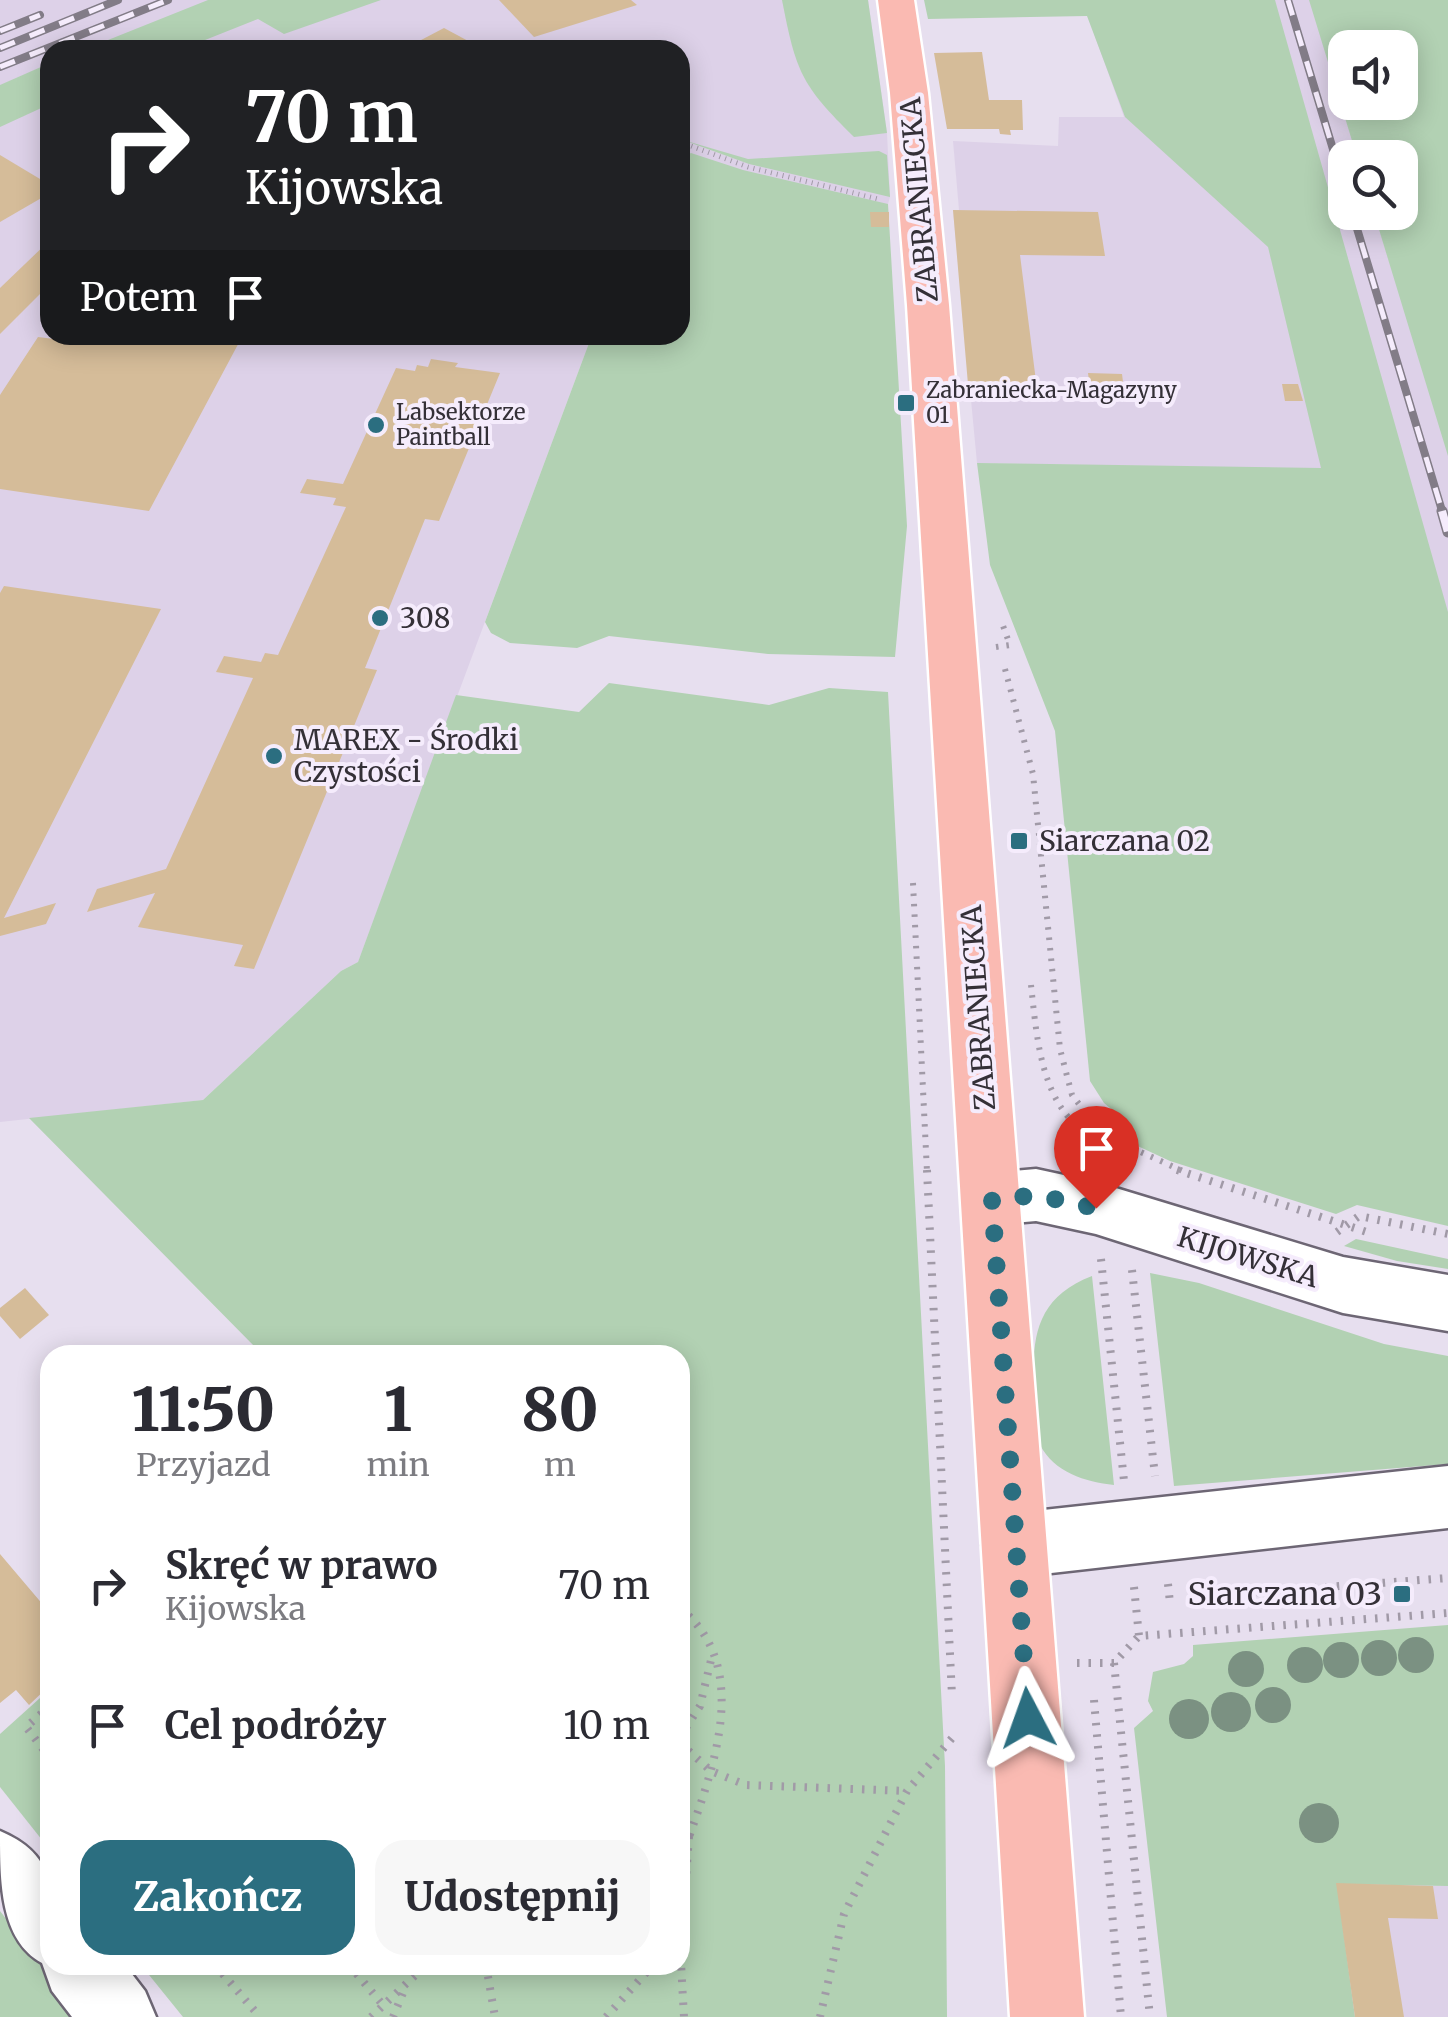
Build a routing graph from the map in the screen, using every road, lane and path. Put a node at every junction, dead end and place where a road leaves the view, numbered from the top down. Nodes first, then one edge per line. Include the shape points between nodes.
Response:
1 (896, 0) edge
2 (690, 146) edge
3 (883, 201) dead end
4 (990, 629) dead end
5 (913, 878) dead end
6 (1030, 970) dead end
7 (1086, 1117) junction
8 (1088, 1136) junction
9 (1090, 1151) dead end
10 (1118, 1164) dead end
11 (992, 1200) junction
12 (1341, 1228) junction
13 (1448, 1234) edge
14 (1384, 1238) dead end
15 (1131, 1267) dead end
16 (1102, 1268) dead end
17 (1448, 1303) edge
18 (1157, 1492) dead end
19 (1125, 1494) dead end
20 (1448, 1497) edge
21 (1014, 1545) junction
22 (1448, 1578) edge
23 (1168, 1579) dead end
24 (1134, 1584) dead end
25 (1246, 1593) dead end
26 (1170, 1603) dead end
27 (1448, 1613) edge
28 (690, 1616) edge
29 (1139, 1636) junction
30 (713, 1654) junction
31 (1114, 1663) junction
32 (1077, 1664) dead end
33 (952, 1696) dead end
34 (1094, 1700) dead end
35 (40, 1715) edge
36 (690, 1723) edge
37 (953, 1737) dead end
38 (40, 1745) edge
39 (690, 1750) edge
40 (711, 1771) junction
41 (907, 1791) junction
42 (690, 1833) edge
43 (0, 1867) edge
44 (40, 1917) edge
45 (86, 1975) edge
46 (224, 1975) edge
47 (357, 1975) edge
48 (416, 1975) edge
49 (488, 1975) edge
50 (645, 1975) edge
51 (682, 1975) edge
52 (405, 1986) junction
53 (382, 2005) junction
54 (119, 2017) edge
55 (260, 2017) edge
56 (371, 2017) edge
57 (392, 2017) edge
58 (495, 2017) edge
59 (606, 2017) edge
60 (684, 2017) edge
61 (820, 2017) edge
62 (1047, 2017) edge
63 (1121, 2017) edge
64 (1150, 2017) edge

1 - 11 main road, ZABRANIECKA via 928,305
2 - 3 path
4 - 7 path via 1033,774 1062,1060
5 - 33 path
6 - 8 path via 1037,1043 1052,1087
7 - 8 path
7 - 12 path via 1103,1134 1163,1165
8 - 9 path
8 - 10 path
11 - 17 street, KIJOWSKA via 1036,1195 1096,1208 1343,1286
11 - 21 main road, ZABRANIECKA
12 - 13 path via 1358,1216
12 - 14 path
15 - 18 path
16 - 19 path
20 - 21 street
21 - 62 main road, ZABRANIECKA
22 - 25 path
23 - 26 path
24 - 29 path
27 - 29 path
28 - 30 path
29 - 31 path
30 - 36 path
30 - 40 path via 724,1693
31 - 32 path
31 - 64 path
34 - 63 path
35 - 38 path via 26,1727
37 - 41 path
39 - 40 path
40 - 41 path via 746,1786
40 - 42 path
41 - 61 path via 844,1914
43 - 44 street
45 - 54 street
46 - 55 path
47 - 53 path
48 - 52 path
49 - 58 path
50 - 59 path
51 - 60 path
52 - 53 path
52 - 57 path
53 - 56 path

